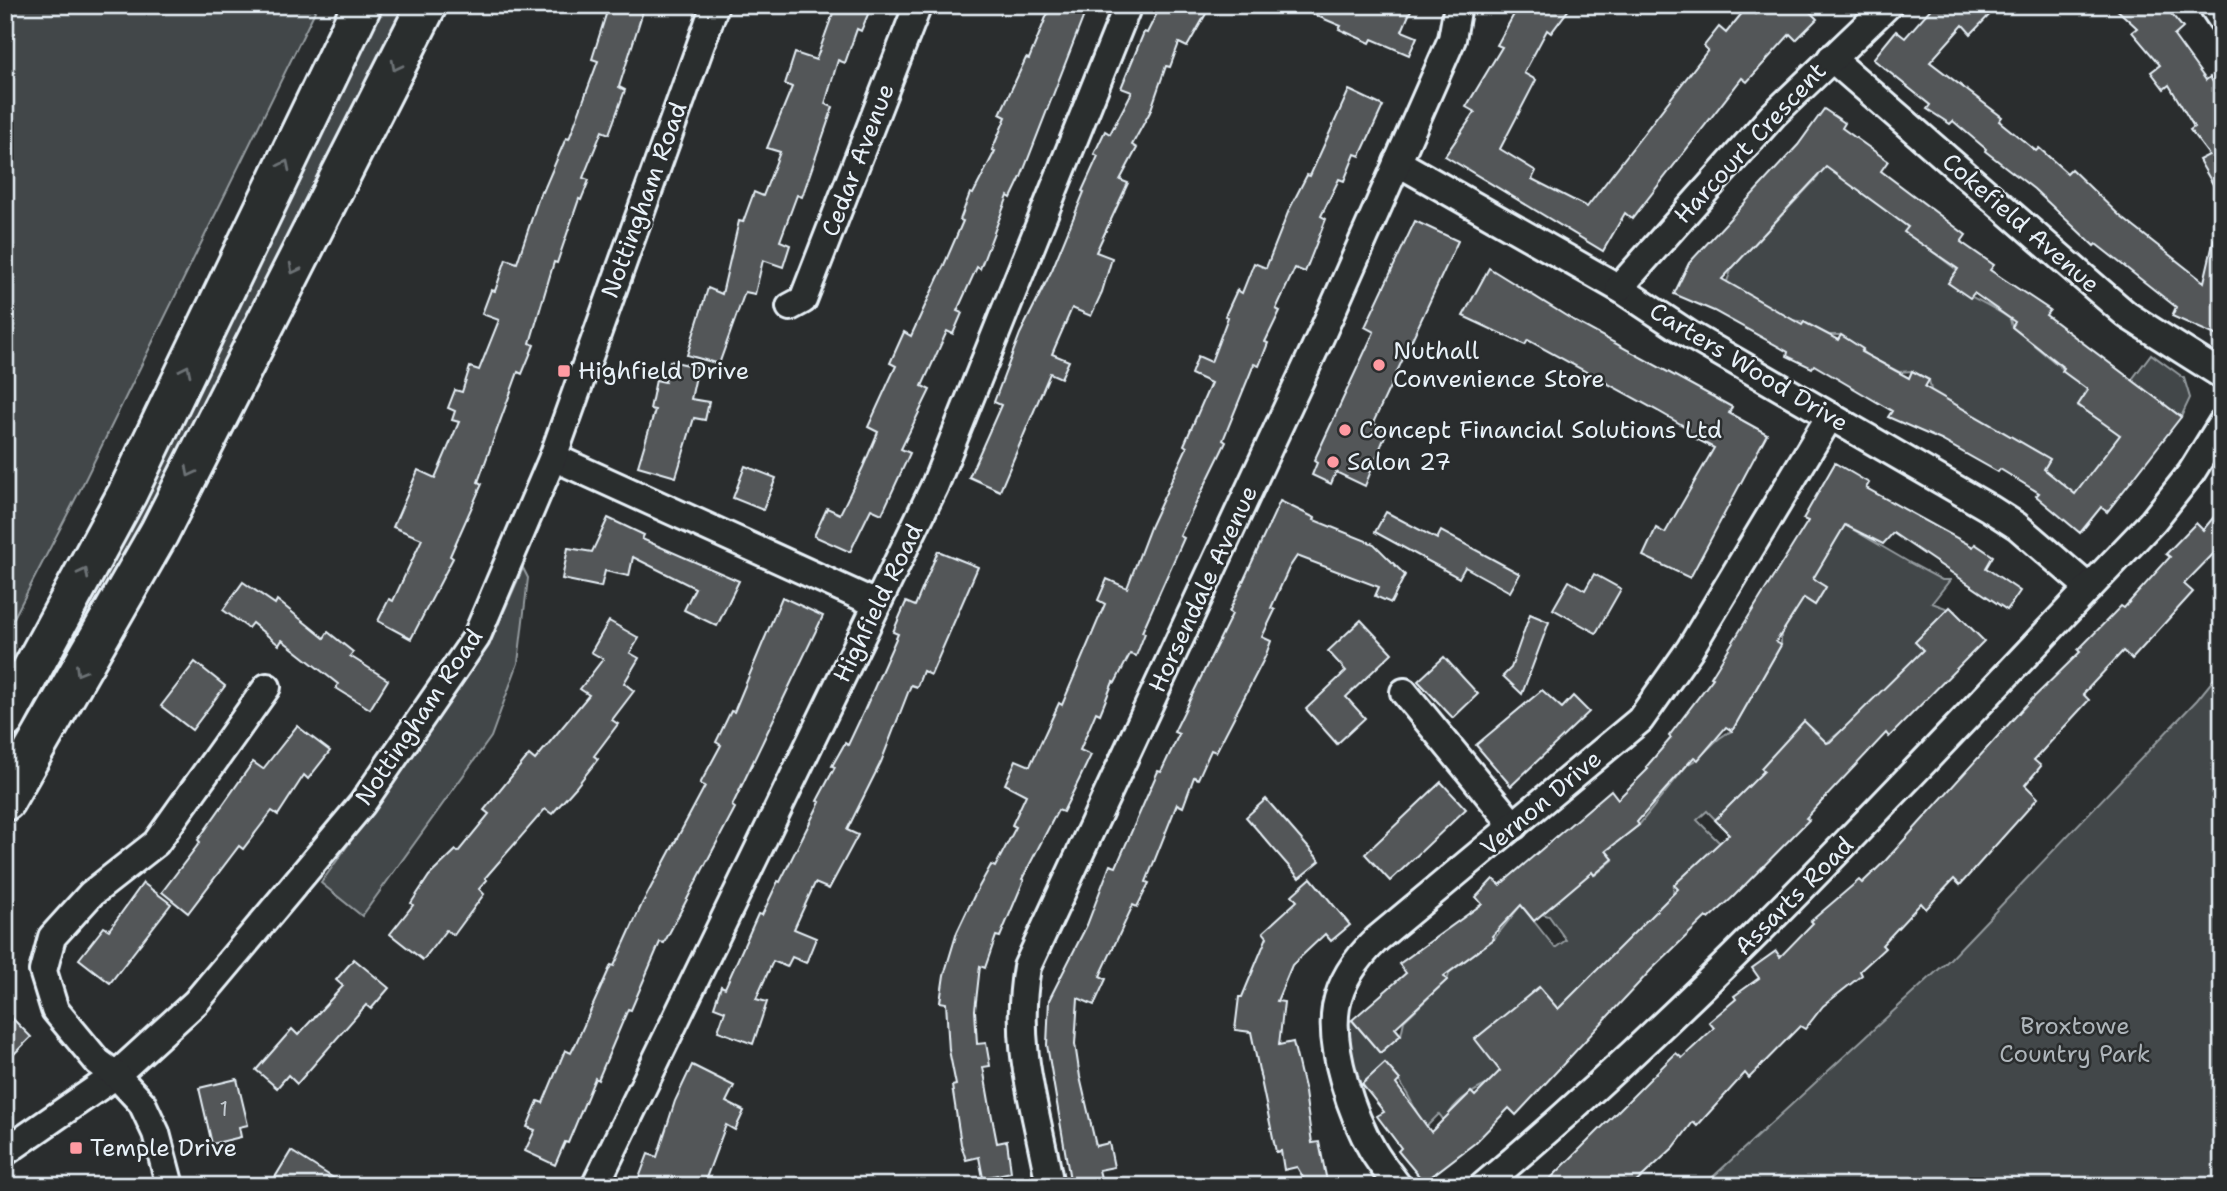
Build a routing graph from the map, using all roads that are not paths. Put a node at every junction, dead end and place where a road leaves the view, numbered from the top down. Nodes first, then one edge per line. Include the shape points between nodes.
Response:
1 (362, 5) edge
2 (427, 5) edge
3 (715, 5) edge
4 (918, 5) edge
5 (1128, 5) edge
6 (1458, 5) edge
7 (1888, 5) edge
8 (2212, 5) edge
9 (2222, 20) edge
10 (1831, 58) junction
11 (1397, 162) junction
12 (1619, 288) junction
13 (790, 307) dead end
14 (2222, 375) edge
15 (1830, 416) junction
16 (2222, 423) edge
17 (553, 457) junction
18 (2089, 588) junction
19 (877, 604) junction
20 (267, 687) dead end
21 (1404, 692) dead end
22 (5, 719) edge
23 (5, 801) edge
24 (1514, 825) junction
25 (116, 1075) junction
26 (5, 1152) edge
27 (170, 1186) edge
28 (595, 1186) edge
29 (1050, 1186) edge
30 (1398, 1186) edge
31 (1483, 1186) edge

22 -> 1 highway via 127,494
2 -> 23 highway via 159,533
3 - 17 street, Nottingham Road
4 - 13 street, Cedar Avenue via 803,300
5 - 19 street, Highfield Road via 935,485
6 - 11 street, Horsendale Avenue via 1452,38
7 - 10 street, Harcourt Crescent
8 - 9 street
10 - 12 street, Harcourt Crescent via 1692,203
10 - 14 street, Cokefield Avenue via 2127,315
11 - 12 street, Carters Wood Drive
11 - 29 street, Horsendale Avenue via 1027,967 1021,1004 1022,1050
12 - 15 street, Carters Wood Drive
15 - 18 street, Carters Wood Drive via 1999,514
15 - 24 street, Vernon Drive via 1690,649 1640,720
16 - 18 street via 2153,521
17 - 19 street
17 - 25 street, Nottingham Road via 476,638 362,804 196,1002
18 - 31 street, Assarts Road via 1887,804 1655,1034
19 - 28 street, Highfield Road
20 - 25 street via 156,843 91,894 52,937 43,971 55,1010 98,1062
21 - 24 street
24 - 30 street, Vernon Drive via 1363,952 1336,1005 1335,1026 1350,1099 1373,1153
25 - 26 street, Nottingham Road
25 - 27 street via 142,1103 156,1133

